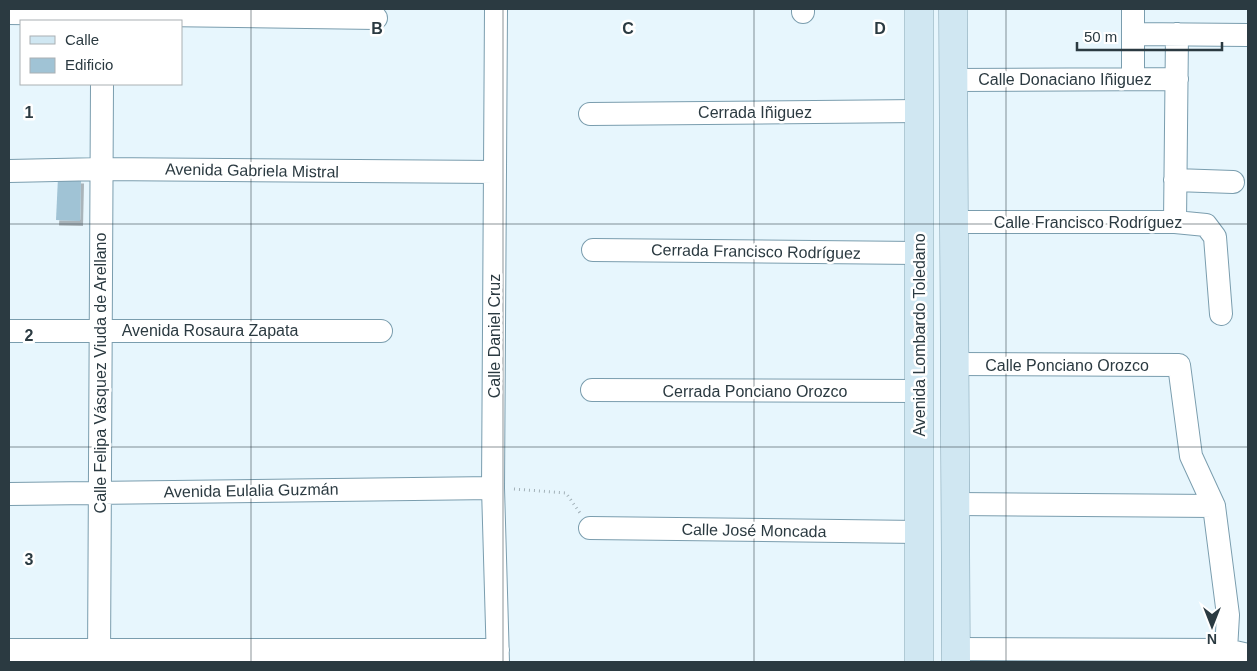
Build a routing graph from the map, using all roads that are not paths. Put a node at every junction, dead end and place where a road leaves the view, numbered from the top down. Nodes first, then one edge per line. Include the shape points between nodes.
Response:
1 (496, 9) edge
2 (919, 9) edge
3 (953, 9) edge
4 (1133, 9) edge
5 (9, 13) edge
6 (103, 14) edge
7 (376, 18) dead end
8 (1134, 34) junction
9 (1177, 34) junction
10 (1248, 35) edge
11 (1133, 79) junction
12 (1177, 79) junction
13 (954, 80) junction
14 (102, 85) edge
15 (920, 111) junction
16 (590, 114) dead end
17 (102, 169) junction
18 (9, 171) edge
19 (495, 172) junction
20 (1175, 180) junction
21 (1233, 182) dead end
22 (955, 222) junction
23 (1175, 222) junction
24 (593, 250) dead end
25 (918, 253) junction
26 (1221, 314) dead end
27 (919, 315) junction
28 (955, 315) junction
29 (100, 330) junction
30 (9, 331) edge
31 (381, 331) dead end
32 (956, 364) junction
33 (592, 390) dead end
34 (919, 391) junction
35 (493, 488) junction
36 (99, 492) junction
37 (9, 494) edge
38 (957, 504) junction
39 (1214, 506) junction
40 (590, 528) road end
41 (918, 532) junction
42 (9, 650) edge
43 (1226, 650) junction
44 (99, 656) edge
45 (498, 656) edge
46 (956, 656) edge
47 (1248, 656) edge
48 (920, 662) edge

1 - 19 street, Calle Daniel Cruz
2 - 15 main road, Avenida Lombardo Toledano
3 - 13 main road
4 - 8 street
5 - 6 street
6 - 7 street
8 - 9 street
8 - 11 street
9 - 10 street
9 - 12 street
11 - 12 street, Calle Donaciano Iñiguez
11 - 13 street, Calle Donaciano Iñiguez
12 - 20 street
13 - 22 main road
14 - 17 street, Calle Felipa Vásquez Viuda de Arellano
15 - 16 street, Cerrada Iñiguez
15 - 25 main road, Avenida Lombardo Toledano
17 - 18 street, Avenida Gabriela Mistral
17 - 19 street, Avenida Gabriela Mistral
17 - 29 street, Calle Felipa Vásquez Viuda de Arellano
19 - 35 street, Calle Daniel Cruz
20 - 21 street
20 - 23 street
22 - 23 street, Calle Francisco Rodríguez
22 - 28 main road
23 - 26 street, Calle Francisco Rodríguez via 1206,225 1215,237
24 - 25 street, Cerrada Francisco Rodríguez
25 - 27 main road, Avenida Lombardo Toledano
27 - 28 main road
27 - 34 main road, Avenida Lombardo Toledano
28 - 32 main road
29 - 30 street, Avenida Rosaura Zapata
29 - 31 street, Avenida Rosaura Zapata
29 - 36 street, Calle Felipa Vásquez Viuda de Arellano
32 - 38 main road
32 - 39 street, Calle Ponciano Orozco via 1179,365 1191,456
33 - 34 street, Cerrada Ponciano Orozco
34 - 41 main road, Avenida Lombardo Toledano
35 - 36 street, Avenida Eulalia Guzmán
35 - 45 street, Calle Daniel Cruz
36 - 37 street, Avenida Eulalia Guzmán
36 - 44 street, Calle Felipa Vásquez Viuda de Arellano
38 - 39 street
38 - 46 main road
39 - 43 street via 1228,615
40 - 41 street, Calle José Moncada
41 - 48 main road, Avenida Lombardo Toledano
42 - 44 street
43 - 46 street
43 - 47 street
44 - 45 street

